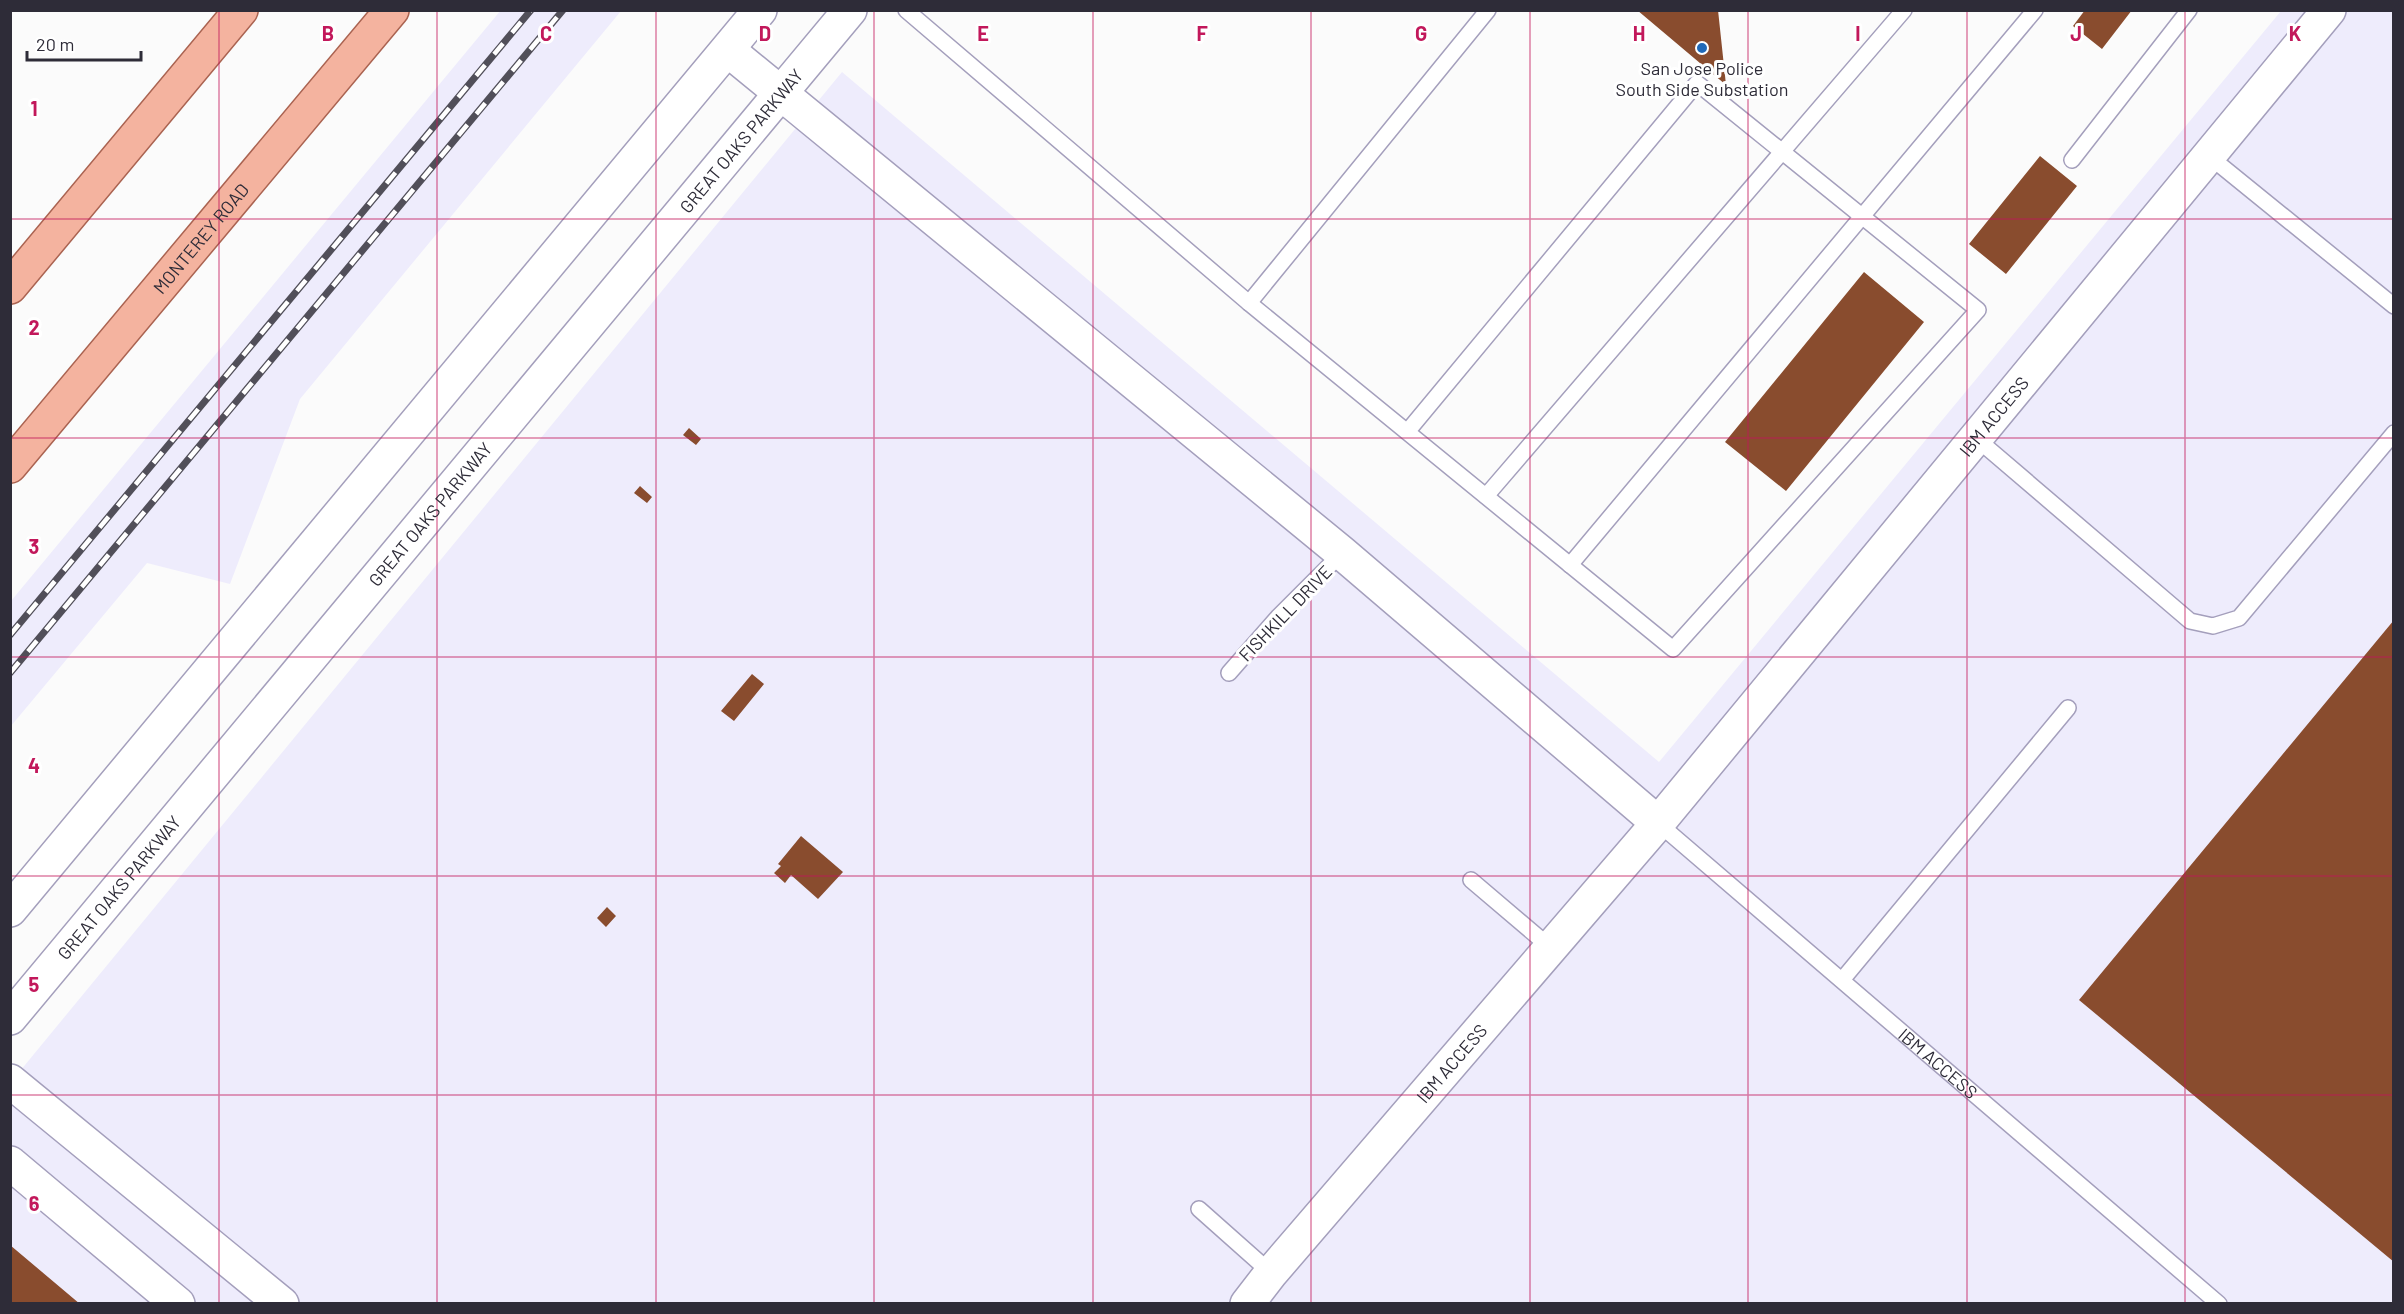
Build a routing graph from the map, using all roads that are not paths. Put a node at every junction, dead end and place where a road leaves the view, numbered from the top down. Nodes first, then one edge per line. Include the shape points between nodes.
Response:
1 (241, 10) edge
2 (392, 10) edge
3 (760, 10) edge
4 (850, 10) edge
5 (906, 10) edge
6 (1488, 10) edge
7 (1904, 10) edge
8 (2035, 10) edge
9 (2189, 10) edge
10 (2329, 10) edge
11 (728, 50) junction
12 (782, 94) junction
13 (1782, 152) junction
14 (2209, 156) junction
15 (2072, 160) dead end
16 (1862, 217) junction
17 (10, 288) edge
18 (1249, 303) junction
19 (2394, 306) edge
20 (1407, 432) junction
21 (2394, 433) edge
22 (1977, 439) junction
23 (10, 466) edge
24 (1486, 496) junction
25 (1342, 554) junction
26 (1570, 565) junction
27 (1228, 673) dead end
28 (2068, 708) dead end
29 (1658, 823) junction
30 (1471, 880) dead end
31 (10, 910) edge
32 (1551, 948) junction
33 (1842, 980) junction
34 (10, 1018) edge
35 (10, 1082) edge
36 (10, 1163) edge
37 (1199, 1209) dead end
38 (1271, 1273) junction
39 (178, 1304) edge
40 (282, 1304) edge
41 (1247, 1304) edge
42 (2219, 1304) edge

1 - 17 main road
2 - 23 main road, MONTEREY ROAD
3 - 11 street
4 - 12 street, GREAT OAKS PARKWAY
5 - 18 lane
6 - 18 lane
7 - 13 lane
8 - 16 lane
9 - 15 lane
10 - 14 street, IBM ACCESS
11 - 12 street
11 - 31 street
12 - 25 street
12 - 34 street, GREAT OAKS PARKWAY
13 - 16 lane
13 - 20 lane via 1697,83
13 - 24 lane
14 - 19 lane
14 - 22 street, IBM ACCESS
16 - 26 lane
16 - 26 lane via 1978,310 1673,649
18 - 20 lane
20 - 24 lane
21 - 22 lane via 2239,618 2213,626 2190,621
22 - 29 street, IBM ACCESS
24 - 26 lane
25 - 27 lane, FISHKILL DRIVE
25 - 29 street
28 - 33 lane
29 - 32 street, IBM ACCESS
29 - 33 lane, IBM ACCESS
30 - 32 lane
32 - 38 street, IBM ACCESS
33 - 42 lane, IBM ACCESS
35 - 40 street
36 - 39 street
37 - 38 lane
38 - 41 street, IBM ACCESS

